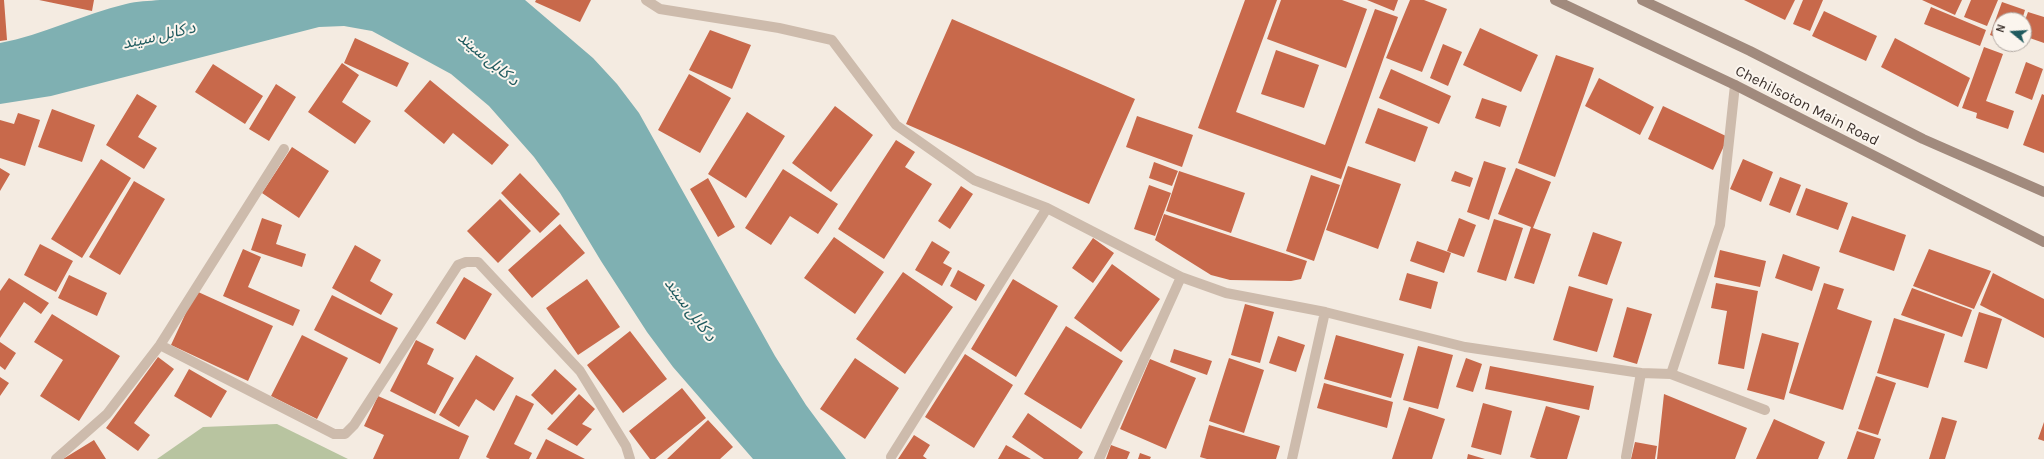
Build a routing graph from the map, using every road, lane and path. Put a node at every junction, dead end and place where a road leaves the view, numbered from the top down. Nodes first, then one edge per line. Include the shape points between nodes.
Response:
1 (646, 0) edge
2 (1555, 0) edge
3 (1642, 0) edge
4 (1735, 85) junction
5 (284, 149) dead end
6 (2044, 192) edge
7 (1047, 208) junction
8 (2044, 242) edge
9 (1181, 277) junction
10 (1325, 312) junction
11 (160, 345) junction
12 (1641, 373) junction
13 (1671, 374) junction
14 (1765, 410) dead end
15 (891, 457) dead end
16 (1626, 457) dead end
17 (56, 459) edge
18 (630, 459) edge
19 (1099, 459) edge
20 (1292, 459) edge

1 - 7 street via 660,9 779,28 832,40 896,125 974,180
2 - 4 main road, Chehilsoton Main Road
3 - 6 main road, Chehilsoton Main Road via 1750,51 1923,139
4 - 8 main road, Chehilsoton Main Road
4 - 13 street via 1720,225
5 - 11 street
7 - 9 street
7 - 15 street
9 - 10 street via 1226,293
9 - 19 street
10 - 12 street via 1465,347
10 - 20 street
11 - 17 street via 107,414
11 - 18 street via 334,434 345,434 354,425 458,265 478,262 580,370 626,446
12 - 13 street
12 - 16 street
13 - 14 street

